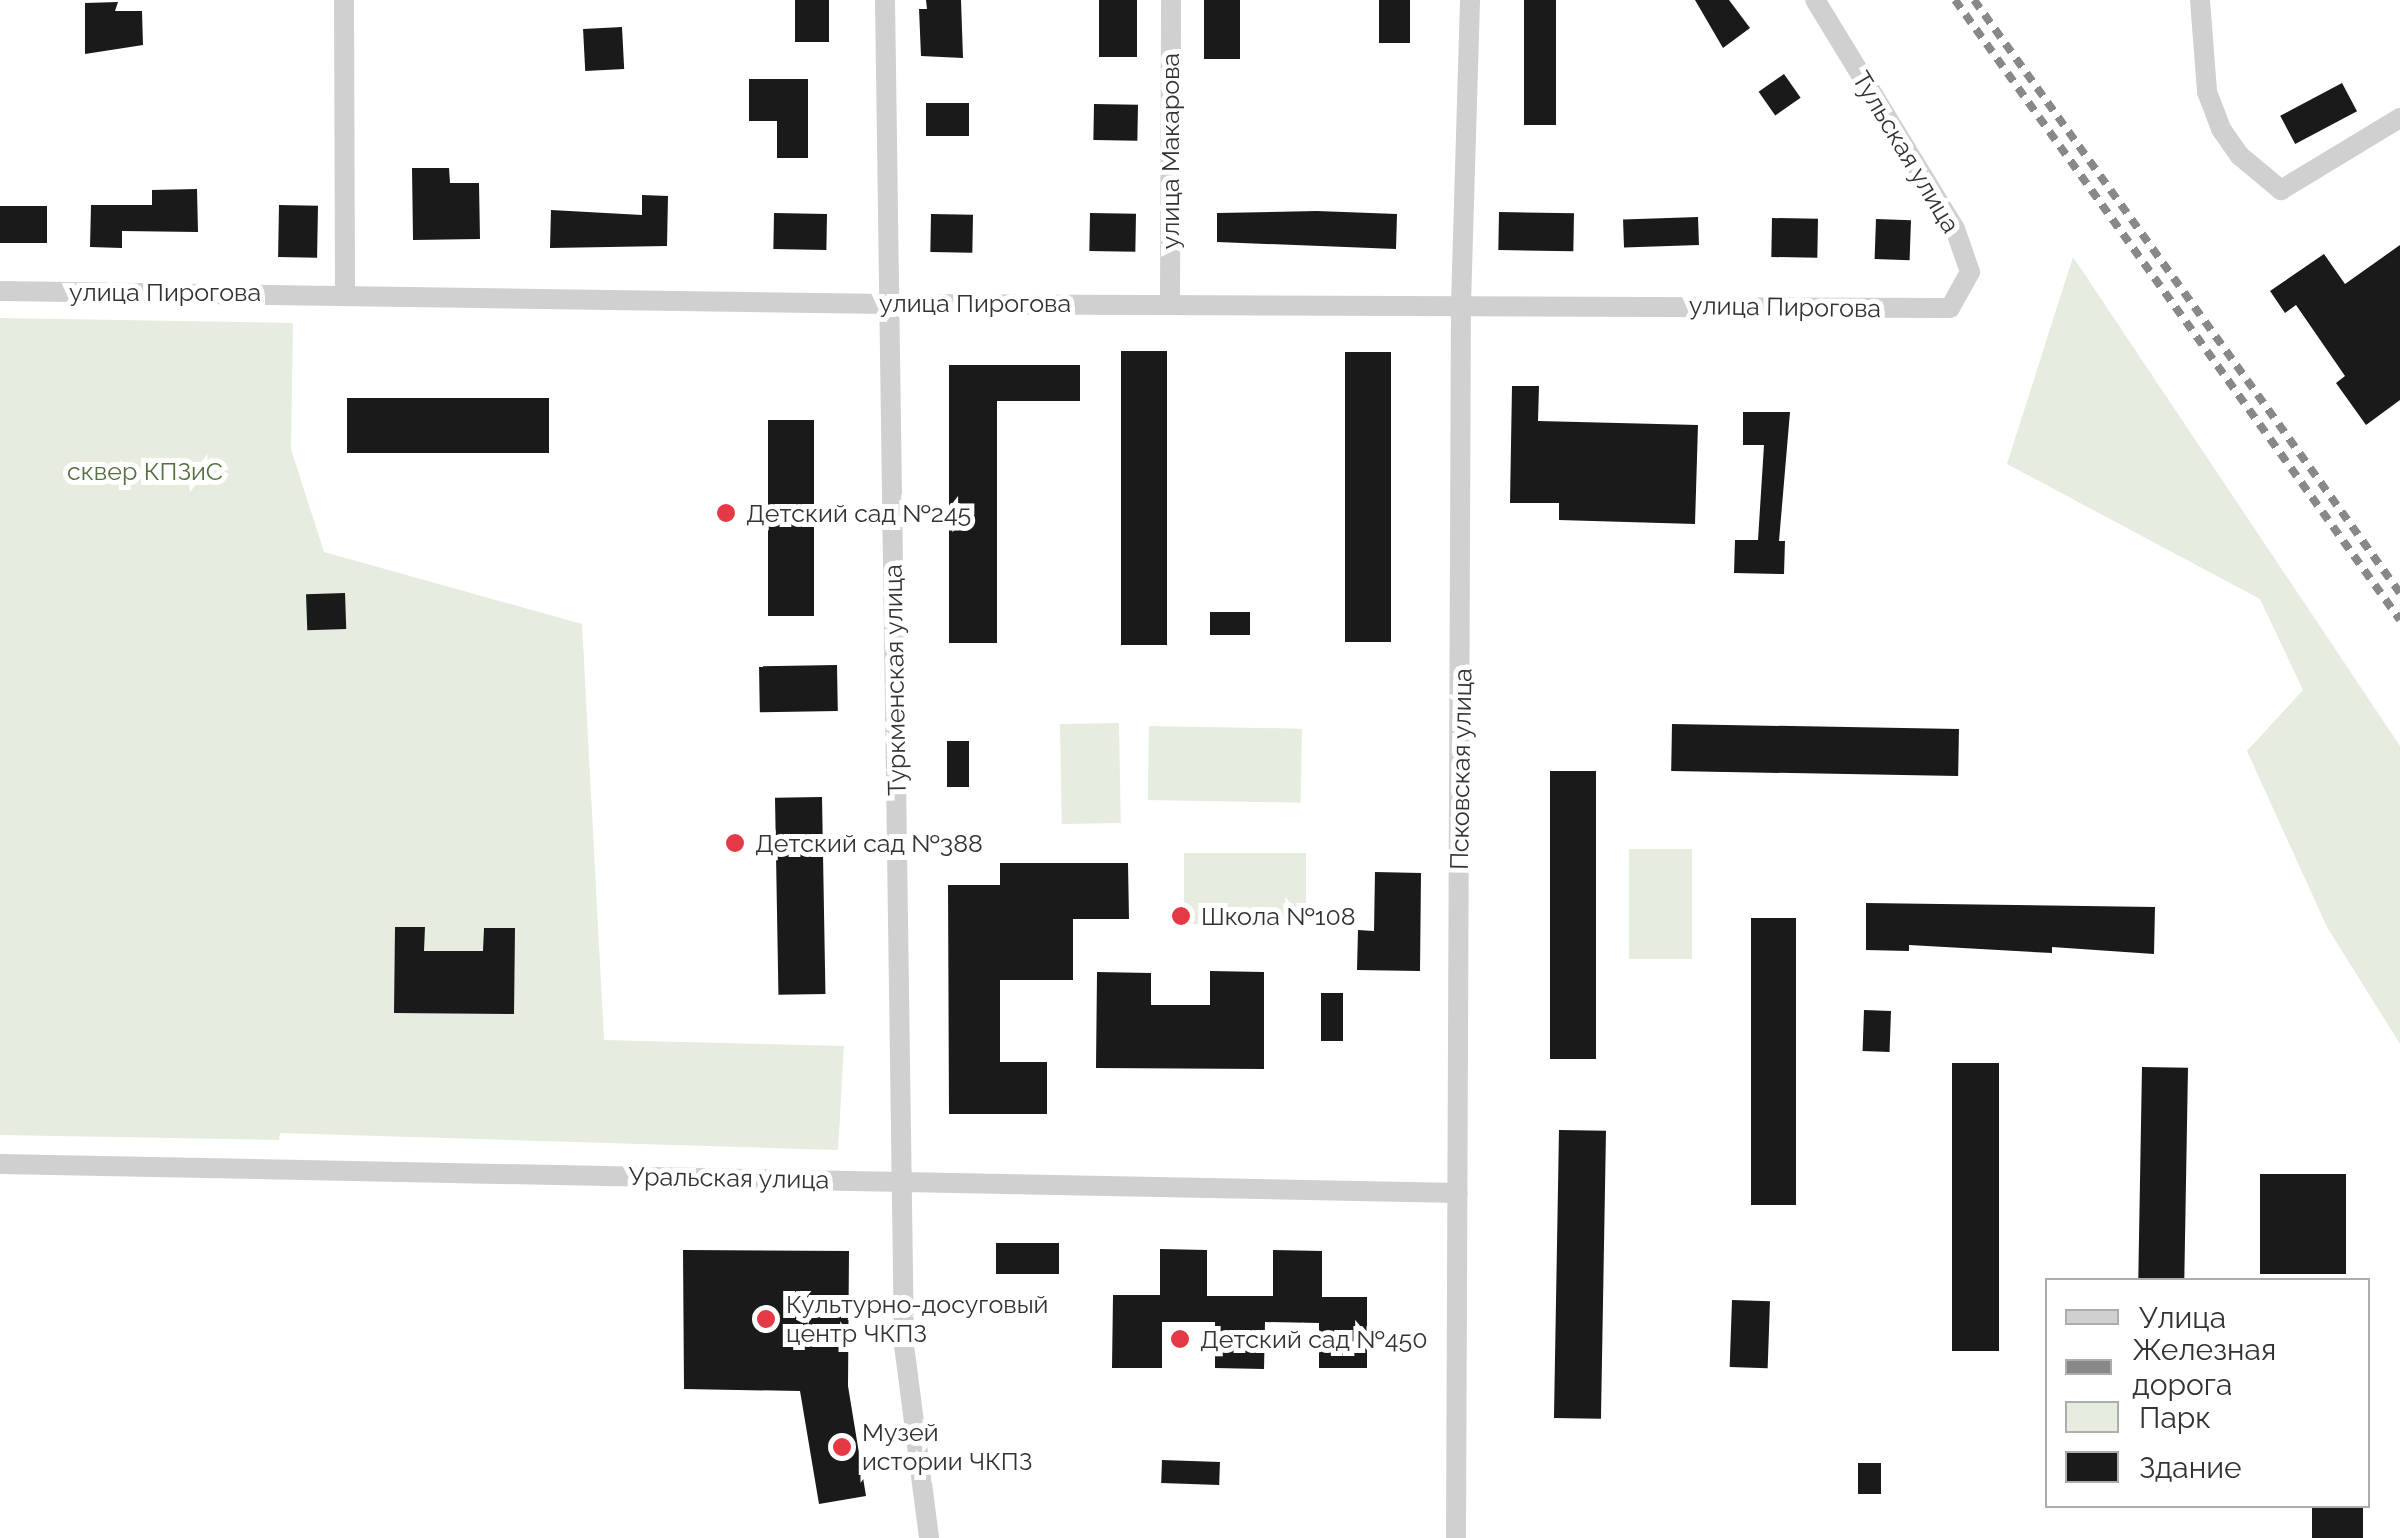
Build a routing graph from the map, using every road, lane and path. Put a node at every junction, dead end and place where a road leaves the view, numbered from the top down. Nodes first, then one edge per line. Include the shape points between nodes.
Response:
1 (344, 0) edge
2 (885, 0) edge
3 (1170, 0) edge
4 (1470, 0) edge
5 (1816, 0) edge
6 (2200, 0) edge
7 (2400, 118) edge
8 (0, 291) edge
9 (345, 294) junction
10 (1170, 301) junction
11 (886, 304) junction
12 (1461, 304) junction
13 (1950, 308) joint
14 (0, 1164) edge
15 (905, 1180) junction
16 (1458, 1193) junction
17 (929, 1538) edge
18 (1456, 1538) edge

1 - 9 street
2 - 11 street, Туркменская улица
3 - 10 street, улица Макарова
4 - 12 street, Псковская улица
5 - 13 street, Тульская улица via 1954,229 1970,272
6 - 7 street via 2207,92 2221,129 2238,155 2281,190
8 - 9 street, улица Пирогова
9 - 11 street, улица Пирогова
10 - 11 street, улица Пирогова
10 - 12 street, улица Пирогова
11 - 15 street, Туркменская улица
12 - 13 street, улица Пирогова
12 - 16 street, Псковская улица
14 - 15 street, Уральская улица
15 - 16 street, Уральская улица
15 - 17 street, Туркменская улица via 904,1345
16 - 18 street, Псковская улица

